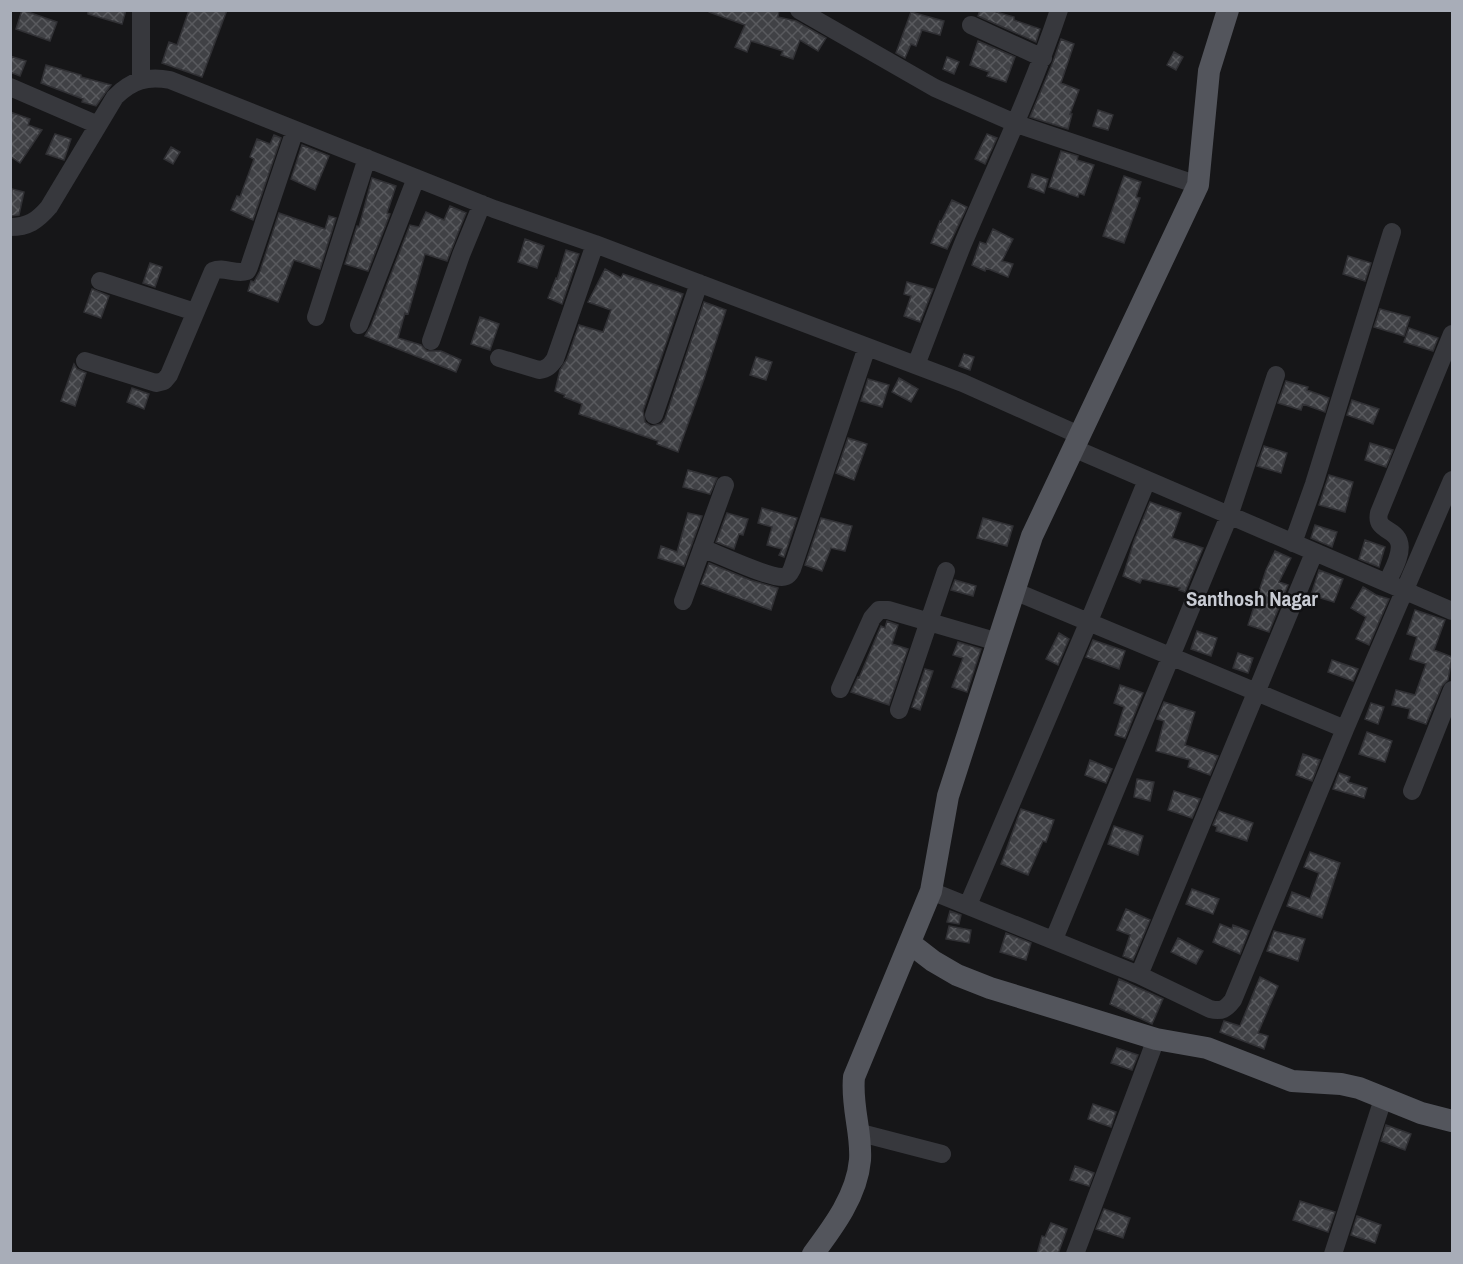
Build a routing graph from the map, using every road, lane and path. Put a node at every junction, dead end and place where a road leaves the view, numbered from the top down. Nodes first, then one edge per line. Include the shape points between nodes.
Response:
1 (141, 10) edge
2 (799, 10) edge
3 (1059, 10) edge
4 (1228, 10) edge
5 (971, 26) dead end
6 (1043, 58) junction
7 (141, 80) junction
8 (10, 87) edge
9 (1017, 124) junction
10 (98, 125) junction
11 (295, 130) junction
12 (367, 158) junction
13 (416, 178) junction
14 (1198, 185) junction
15 (482, 204) junction
16 (10, 227) edge
17 (1392, 232) dead end
18 (595, 244) junction
19 (100, 281) dead end
20 (699, 283) junction
21 (195, 312) junction
22 (316, 317) dead end
23 (359, 325) dead end
24 (1452, 334) edge
25 (431, 341) dead end
26 (867, 347) junction
27 (499, 357) dead end
28 (85, 361) dead end
29 (916, 365) junction
30 (1276, 375) dead end
31 (654, 415) dead end
32 (1076, 442) junction
33 (1147, 480) junction
34 (1452, 480) edge
35 (725, 485) dead end
36 (1229, 516) junction
37 (1293, 543) junction
38 (702, 548) junction
39 (1314, 553) junction
40 (946, 571) dead end
41 (1386, 584) junction
42 (1014, 591) junction
43 (1404, 591) junction
44 (683, 601) dead end
45 (1452, 611) edge
46 (1089, 621) junction
47 (929, 622) junction
48 (998, 642) junction
49 (1170, 656) junction
50 (840, 689) dead end
51 (1452, 690) edge
52 (1257, 692) junction
53 (899, 710) dead end
54 (1346, 729) junction
55 (1412, 791) dead end
56 (935, 892) junction
57 (962, 903) junction
58 (1054, 939) junction
59 (911, 944) junction
60 (1139, 975) junction
61 (1156, 1039) junction
62 (1383, 1099) junction
63 (1452, 1121) edge
64 (857, 1132) junction
65 (942, 1154) dead end
66 (813, 1254) edge
67 (1075, 1254) edge
68 (1334, 1254) edge

1 - 7 street
2 - 9 street via 935,88
3 - 6 street
4 - 14 main road via 1209,72
5 - 6 street
6 - 9 street
7 - 10 street via 126,86 115,97
7 - 11 street via 170,80
8 - 10 street
9 - 14 street
9 - 29 street via 962,246
10 - 16 street via 38,220 24,227
11 - 12 street
11 - 21 street via 247,272 213,271
12 - 13 street
12 - 22 street
13 - 15 street
13 - 23 street
14 - 32 main road
15 - 18 street
15 - 25 street
17 - 37 street
18 - 20 street
18 - 27 street via 550,366 539,370
19 - 21 street
20 - 26 street
20 - 31 street
21 - 28 street via 164,381
24 - 41 street via 1379,513 1379,523 1400,543
26 - 29 street
26 - 38 street via 788,575 770,574
29 - 32 street via 963,383
30 - 36 street
32 - 33 street
32 - 42 main road via 1032,537
33 - 36 street
33 - 46 street
34 - 43 street
35 - 38 street
36 - 37 street
36 - 49 street
37 - 39 street
38 - 44 street
39 - 41 street
39 - 52 street
40 - 47 street
41 - 43 street
42 - 46 street
42 - 48 main road
43 - 45 street
43 - 54 street
46 - 49 street
46 - 57 street
47 - 48 street
47 - 50 street via 879,610
47 - 53 street
48 - 56 main road via 948,796
49 - 52 street
49 - 58 street
51 - 55 street
52 - 54 street
52 - 60 street
54 - 60 street via 1227,1008 1210,1009
56 - 57 street
56 - 59 main road
57 - 58 street
58 - 60 street
59 - 61 main road via 957,975 990,988
59 - 64 main road via 854,1077
61 - 62 main road via 1207,1048 1292,1081 1341,1084
61 - 67 street
62 - 63 main road
62 - 68 street
64 - 65 street
64 - 66 main road via 860,1159 853,1191

